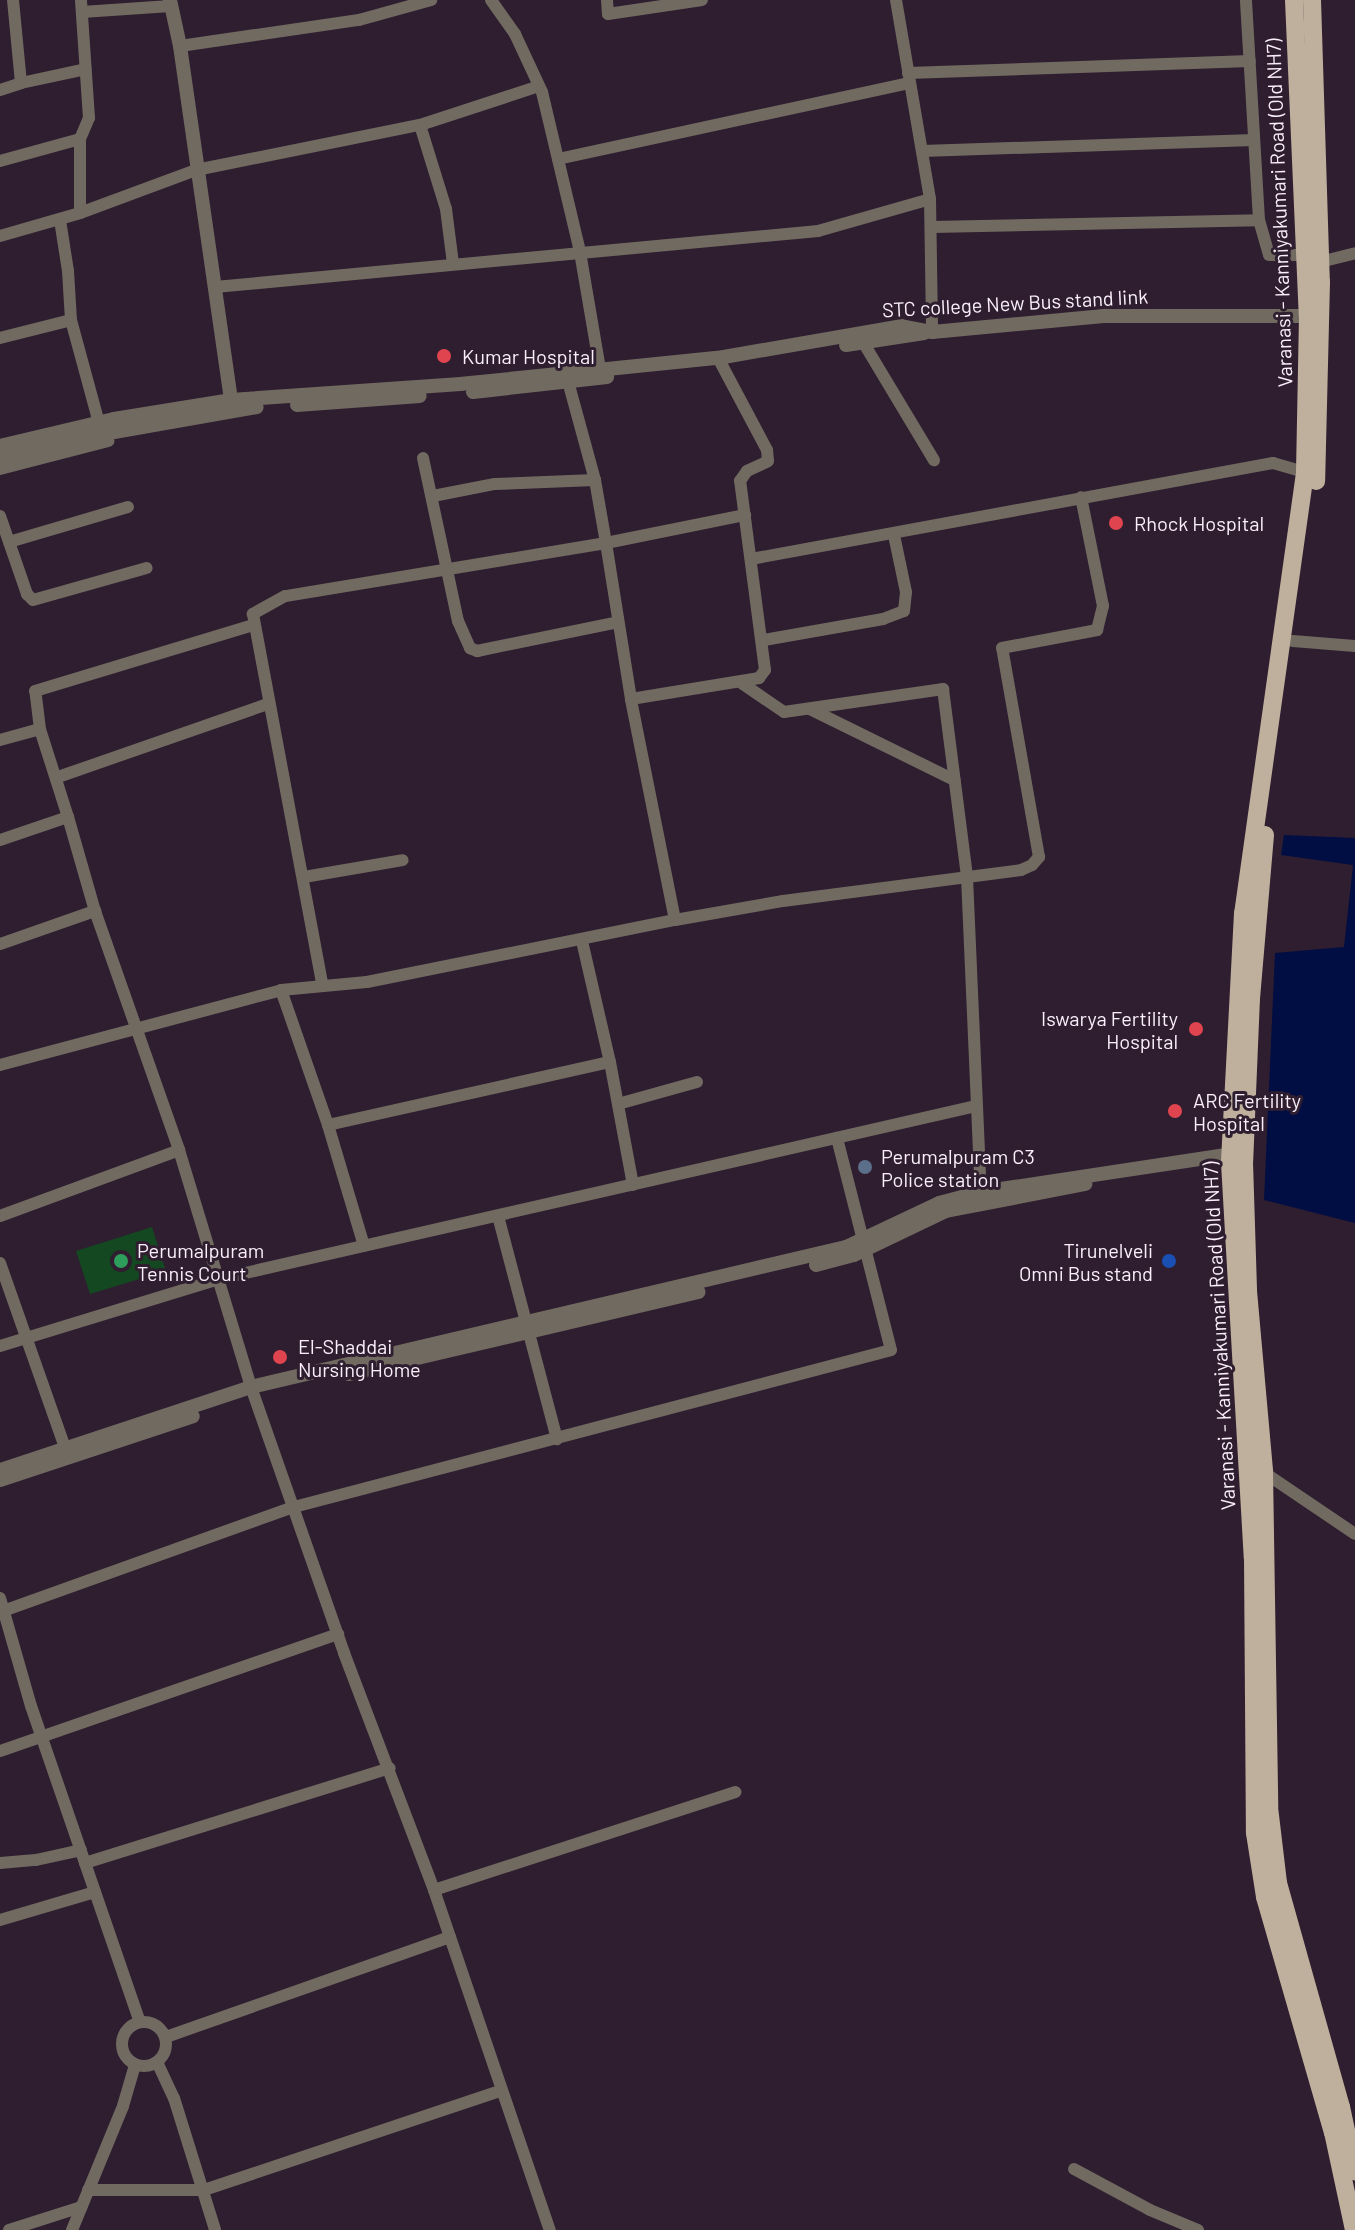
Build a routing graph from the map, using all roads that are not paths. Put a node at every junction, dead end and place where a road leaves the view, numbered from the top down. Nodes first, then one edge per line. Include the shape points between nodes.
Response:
1 (13, 0) edge
2 (431, 0) edge
3 (491, 0) edge
4 (607, 0) edge
5 (702, 0) edge
6 (896, 0) edge
7 (1246, 0) edge
8 (1294, 0) edge
9 (1312, 0) edge
10 (171, 3) edge
11 (82, 6) edge
12 (180, 46) junction
13 (1250, 61) junction
14 (86, 69) junction
15 (909, 78) junction
16 (21, 83) junction
17 (539, 86) junction
18 (0, 90) edge
19 (420, 125) junction
20 (80, 139) junction
21 (1254, 140) junction
22 (922, 151) junction
23 (558, 159) junction
24 (0, 161) edge
25 (196, 170) junction
26 (930, 199) junction
27 (80, 213) junction
28 (60, 220) junction
29 (1259, 220) junction
30 (932, 227) junction
31 (0, 236) edge
32 (580, 252) junction
33 (1355, 253) edge
34 (1313, 259) junction
35 (453, 264) junction
36 (215, 287) junction
37 (1314, 316) junction
38 (71, 320) junction
39 (932, 332) junction
40 (0, 338) edge
41 (863, 342) junction
42 (720, 362) junction
43 (600, 369) junction
44 (566, 376) junction
45 (232, 405) junction
46 (99, 423) junction
47 (108, 441) dead end
48 (0, 446) edge
49 (0, 458) edge
50 (423, 458) dead end
51 (934, 460) dead end
52 (0, 469) edge
53 (1311, 473) junction
54 (595, 480) junction
55 (433, 496) junction
56 (1081, 497) junction
57 (128, 507) dead end
58 (745, 515) junction
59 (0, 516) edge
60 (894, 535) junction
61 (9, 542) junction
62 (606, 543) junction
63 (751, 559) junction
64 (147, 568) dead end
65 (447, 569) junction
66 (618, 622) junction
67 (253, 625) junction
68 (764, 640) junction
69 (1293, 641) junction
70 (1355, 647) edge
71 (740, 682) junction
72 (631, 699) junction
73 (268, 704) junction
74 (809, 709) junction
75 (40, 729) junction
76 (0, 740) edge
77 (58, 777) junction
78 (954, 780) junction
79 (68, 817) junction
80 (0, 840) edge
81 (403, 860) dead end
82 (304, 877) junction
83 (967, 877) junction
84 (95, 911) junction
85 (675, 920) junction
86 (582, 941) junction
87 (0, 944) edge
88 (322, 984) junction
89 (281, 990) junction
90 (136, 1031) junction
91 (610, 1062) junction
92 (0, 1065) edge
93 (697, 1082) dead end
94 (618, 1104) junction
95 (976, 1106) junction
96 (328, 1125) junction
97 (837, 1138) junction
98 (179, 1150) junction
99 (1237, 1158) junction
100 (633, 1185) junction
101 (981, 1192) junction
102 (0, 1216) edge
103 (498, 1216) junction
104 (866, 1245) junction
105 (364, 1246) junction
106 (0, 1263) edge
107 (219, 1279) junction
108 (528, 1328) junction
109 (25, 1338) junction
110 (0, 1346) edge
111 (252, 1391) junction
112 (557, 1439) junction
113 (65, 1448) junction
114 (0, 1470) edge
115 (1257, 1470) junction
116 (0, 1480) edge
117 (294, 1507) junction
118 (1355, 1534) edge
119 (1, 1607) edge
120 (338, 1634) junction
121 (42, 1737) junction
122 (0, 1751) edge
123 (390, 1768) junction
124 (735, 1792) dead end
125 (81, 1850) junction
126 (0, 1863) edge
127 (85, 1863) junction
128 (434, 1890) junction
129 (95, 1892) junction
130 (0, 1920) edge
131 (450, 1937) junction
132 (140, 2022) junction
133 (166, 2037) junction
134 (157, 2062) junction
135 (135, 2065) junction
136 (500, 2091) junction
137 (1074, 2169) dead end
138 (1355, 2172) edge
139 (88, 2190) junction
140 (204, 2190) junction
141 (81, 2207) junction
142 (9, 2230) edge
143 (72, 2230) edge
144 (215, 2230) edge
145 (550, 2230) edge
146 (1198, 2230) edge
147 (1354, 2230) edge

1 - 16 street
2 - 12 street via 359,20
3 - 17 street via 515,34
4 - 5 street via 608,14
6 - 15 street
7 - 13 street
8 - 34 main road, Varanasi - Kanniyakumari Road (Old NH7)
9 - 34 main road, Varanasi - Kanniyakumari Road (Old NH7)
10 - 11 street
10 - 12 street
11 - 14 street
12 - 25 street
13 - 15 street
13 - 21 street
14 - 16 street
14 - 20 street via 89,118
15 - 22 street
15 - 23 street
16 - 18 street
17 - 19 street
17 - 23 street
19 - 25 street
19 - 35 street via 446,209
20 - 24 street
20 - 27 street
21 - 22 street
21 - 29 street
22 - 26 street
23 - 32 street
25 - 27 street
25 - 36 street
26 - 30 street
26 - 32 street via 818,231
27 - 28 street
28 - 31 street
28 - 38 street
29 - 30 street
29 - 34 street via 1269,255
30 - 39 street
32 - 35 street
32 - 43 street
33 - 34 street
34 - 37 main road, Varanasi - Kanniyakumari Road (Old NH7)
35 - 36 street
36 - 45 street
37 - 39 street, STC college New Bus stand link via 1106,316
37 - 53 main road, Varanasi - Kanniyakumari Road (Old NH7)
38 - 40 street
38 - 46 street
39 - 41 street
39 - 42 street, STC college New Bus stand link via 901,326
41 - 42 street
41 - 51 street
42 - 43 street, STC college New Bus stand link
42 - 44 street
42 - 58 street via 767,450 768,461 747,471 740,481
43 - 44 street, STC college New Bus stand link
44 - 45 street, STC college New Bus stand link
44 - 54 street
45 - 46 street, STC college New Bus stand link
45 - 49 street
46 - 48 street, STC college New Bus stand link
47 - 52 street
50 - 55 street
53 - 56 street via 1273,463
53 - 69 main road, Varanasi - Kanniyakumari Road (Old NH7)
53 - 99 main road, Varanasi - Kanniyakumari Road (Old NH7) via 1243,913
54 - 55 street via 495,484
54 - 62 street
55 - 65 street
56 - 60 street
56 - 83 street via 1103,606 1097,630 1002,648 1039,857 1021,870
57 - 61 street
58 - 62 street
58 - 63 street
59 - 61 street
60 - 63 street
60 - 68 street via 906,592 904,611
61 - 64 street via 33,600
62 - 65 street
62 - 66 street
63 - 68 street
65 - 66 street via 463,639 477,651
65 - 67 street via 285,596 253,614
66 - 72 street
67 - 73 street
67 - 75 street via 35,691
68 - 71 street via 762,676
69 - 70 street
69 - 99 main road, Varanasi - Kanniyakumari Road (Old NH7) via 1265,834
71 - 72 street
71 - 74 street via 784,712
72 - 85 street
73 - 77 street
73 - 82 street
74 - 78 street
74 - 78 street via 943,689
75 - 76 street
75 - 77 street
77 - 79 street
78 - 83 street
79 - 80 street
79 - 84 street
81 - 82 street
82 - 88 street
83 - 85 street
83 - 95 street
84 - 87 street
84 - 90 street
85 - 86 street
86 - 88 street via 367,982
86 - 91 street
88 - 89 street
89 - 90 street
89 - 96 street
90 - 92 street
90 - 98 street
91 - 94 street
91 - 96 street
93 - 94 street
94 - 100 street
95 - 97 street
95 - 101 street
96 - 105 street
97 - 100 street
97 - 104 street
98 - 102 street
98 - 107 street
99 - 101 street
99 - 104 street via 965,1206
99 - 115 main road, Varanasi - Kanniyakumari Road (Old NH7)
100 - 103 street
101 - 104 street via 921,1210
103 - 105 street
103 - 108 street
104 - 108 street
104 - 112 street via 891,1350
105 - 107 street
106 - 109 street
107 - 109 street
107 - 111 street
108 - 111 street
108 - 112 street
109 - 110 street
109 - 113 street
111 - 113 street
111 - 116 street
111 - 117 street
112 - 117 street
113 - 114 street
115 - 118 street
115 - 138 main road, Varanasi - Kanniyakumari Road (Old NH7) via 1269,1807 1278,1883
115 - 147 main road, Varanasi - Kanniyakumari Road (Old NH7) via 1255,1833 1265,1897 1333,2132
117 - 119 street
117 - 120 street
119 - 121 street
120 - 121 street
120 - 123 street
121 - 122 street
121 - 125 street
123 - 127 street
123 - 128 street
124 - 128 street
125 - 126 street
125 - 127 street
127 - 129 street
128 - 131 street
129 - 130 street
129 - 132 street
131 - 133 street
131 - 136 street
132 - 133 street via 158,2026
132 - 135 street via 122,2039 125,2057
133 - 134 street via 166,2050
134 - 135 street
134 - 140 street
135 - 139 street
136 - 140 street
136 - 145 street
137 - 146 street
139 - 140 street
139 - 141 street
140 - 144 street
141 - 142 street
141 - 143 street

